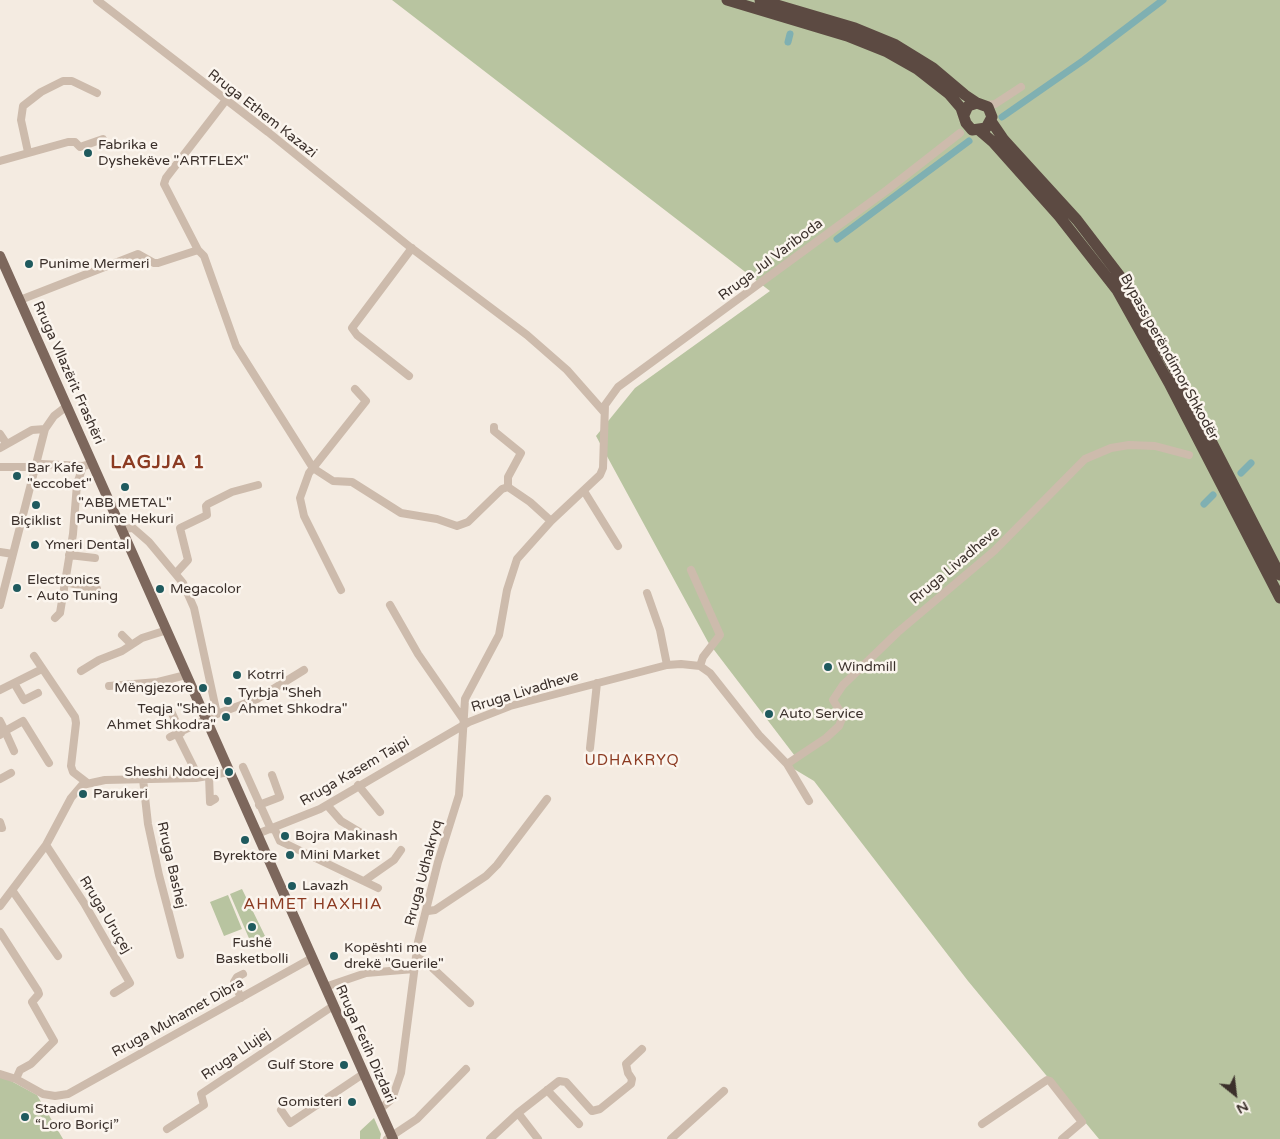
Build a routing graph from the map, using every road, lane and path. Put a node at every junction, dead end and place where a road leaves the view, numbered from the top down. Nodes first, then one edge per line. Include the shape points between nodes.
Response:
1 (97, 0) edge
2 (727, 0) edge
3 (760, 0) edge
4 (1020, 87) dead end
5 (97, 93) dead end
6 (226, 100) junction
7 (998, 102) junction
8 (981, 104) junction
9 (964, 117) junction
10 (992, 119) junction
11 (976, 130) junction
12 (960, 133) junction
13 (104, 139) dead end
14 (28, 152) junction
15 (0, 161) edge
16 (412, 248) junction
17 (198, 250) junction
18 (0, 256) edge
19 (20, 300) junction
20 (409, 376) dead end
21 (355, 389) dead end
22 (67, 406) junction
23 (604, 412) junction
24 (494, 427) dead end
25 (45, 429) junction
26 (0, 434) edge
27 (3, 446) edge
28 (1189, 455) dead end
29 (88, 464) junction
30 (36, 465) junction
31 (313, 468) junction
32 (0, 469) edge
33 (0, 477) edge
34 (258, 485) dead end
35 (508, 487) junction
36 (584, 491) junction
37 (551, 520) junction
38 (122, 530) junction
39 (618, 546) dead end
40 (0, 552) edge
41 (13, 554) junction
42 (69, 555) junction
43 (95, 558) dead end
44 (691, 570) dead end
45 (177, 572) junction
46 (1280, 575) edge
47 (65, 582) junction
48 (97, 589) dead end
49 (341, 590) dead end
50 (647, 592) dead end
51 (1280, 598) edge
52 (0, 605) edge
53 (390, 605) dead end
54 (56, 618) dead end
55 (167, 630) junction
56 (122, 635) dead end
57 (131, 644) junction
58 (34, 656) dead end
59 (667, 665) junction
60 (700, 666) junction
61 (42, 669) junction
62 (304, 670) dead end
63 (82, 671) dead end
64 (186, 674) junction
65 (14, 683) junction
66 (597, 683) junction
67 (109, 686) dead end
68 (1, 688) edge
69 (38, 693) dead end
70 (170, 709) dead end
71 (217, 714) junction
72 (206, 720) junction
73 (0, 721) edge
74 (462, 722) junction
75 (2, 733) edge
76 (176, 735) junction
77 (590, 748) dead end
78 (14, 751) dead end
79 (50, 764) dead end
80 (786, 764) junction
81 (243, 767) dead end
82 (229, 772) junction
83 (11, 773) dead end
84 (272, 775) dead end
85 (209, 776) junction
86 (196, 778) junction
87 (0, 779) edge
88 (143, 779) junction
89 (86, 782) junction
90 (358, 786) junction
91 (215, 799) dead end
92 (547, 799) dead end
93 (809, 801) dead end
94 (259, 805) junction
95 (327, 805) junction
96 (380, 812) dead end
97 (272, 828) junction
98 (361, 833) dead end
99 (257, 834) junction
100 (46, 845) junction
101 (401, 850) dead end
102 (364, 881) junction
103 (378, 888) dead end
104 (12, 890) junction
105 (0, 906) edge
106 (428, 911) junction
107 (0, 932) edge
108 (180, 955) dead end
109 (58, 956) dead end
110 (416, 957) junction
111 (312, 958) junction
112 (414, 970) junction
113 (243, 974) dead end
114 (325, 986) junction
115 (114, 993) dead end
116 (241, 998) junction
117 (470, 1003) dead end
118 (333, 1006) junction
119 (642, 1049) dead end
120 (466, 1069) dead end
121 (0, 1074) edge
122 (363, 1074) junction
123 (16, 1079) junction
124 (547, 1090) junction
125 (724, 1091) dead end
126 (281, 1110) dead end
127 (379, 1110) junction
128 (518, 1113) junction
129 (579, 1124) dead end
130 (982, 1124) dead end
131 (167, 1129) dead end
132 (391, 1138) edge
133 (490, 1139) edge
134 (538, 1139) edge
135 (671, 1139) edge
136 (1062, 1139) edge

1 - 6 street, Rruga Ethem Kazazi
2 - 9 highway, Bypass perëndimor Shkodër via 847,36 887,52 930,79 954,100
3 - 8 highway, Bypass perëndimor Shkodër via 855,28 894,44
4 - 7 street
5 - 14 street via 63,81 23,106 21,120
6 - 16 street, Rruga Ethem Kazazi
6 - 17 street via 164,180 165,188
7 - 8 street
7 - 10 street
8 - 9 highway via 968,106
8 - 10 highway, Bypass perëndimor Shkodër
9 - 11 highway, Bypass perëndimor Shkodër
9 - 12 street
10 - 11 highway via 986,128
10 - 46 highway, Bypass perëndimor Shkodër via 1004,140 1077,220 1123,280 1172,365
11 - 12 street, Rruga Jul Variboda
11 - 51 highway, Bypass perëndimor Shkodër via 993,142 1059,216 1117,290
12 - 23 street, Rruga Jul Variboda via 618,387 605,405
13 - 14 street via 80,147 75,142 68,142
14 - 15 street
16 - 20 street via 352,328
16 - 23 street, Rruga Ethem Kazazi via 568,370
17 - 19 street via 158,263 138,254
17 - 31 street via 204,256 236,346
18 - 19 main road, Rruga Vllazërit Frashëri
19 - 22 main road, Rruga Vllazërit Frashëri
21 - 31 street via 366,400
22 - 25 street
22 - 29 main road, Rruga Vllazërit Frashëri
23 - 36 street, Rruga Udhakryq via 603,468
24 - 35 street via 494,432 521,454 508,477
25 - 27 street via 32,430
25 - 30 street
26 - 27 street
28 - 80 street, Rruga Livadheve via 1155,446 1130,445 1111,448 1085,459 994,551 898,632 837,690 833,700 843,716 839,726
29 - 30 street
29 - 38 main road, Rruga Vllazërit Frashëri
29 - 42 street via 77,484
30 - 32 street
30 - 41 street
31 - 35 street via 333,481 352,482 401,513 457,526 468,522
31 - 49 street via 300,498 300,507
32 - 33 street
34 - 45 street via 214,501 206,506 204,518 180,528 188,560
35 - 37 street
36 - 37 street, Rruga Udhakryq
36 - 39 street
37 - 74 street, Rruga Udhakryq via 517,559 507,590 499,635 470,688
38 - 45 street via 133,528
38 - 55 main road, Rruga Vllazërit Frashëri
40 - 41 street
41 - 52 street
42 - 43 street
42 - 47 street
44 - 60 street via 720,636 702,657
45 - 71 street via 194,608
47 - 48 street
47 - 54 street via 60,613
50 - 59 street
53 - 74 street
55 - 57 street
55 - 64 main road, Rruga Vllazërit Frashëri
56 - 57 street
57 - 63 street
58 - 61 street
59 - 60 street, Rruga Livadheve
59 - 66 street, Rruga Livadheve
60 - 80 street via 710,673
61 - 65 street
61 - 89 street via 75,717 71,766
62 - 71 street via 257,699
64 - 67 street via 167,681
64 - 72 main road, Rruga Vllazërit Frashëri
65 - 68 street
65 - 69 street via 24,700
66 - 74 street, Rruga Livadheve
66 - 77 street, Rruga Livadheve
70 - 76 street
71 - 72 street
72 - 76 street
72 - 82 main road, Rruga Fetih Dizdari
73 - 75 street
74 - 90 street, Rruga Kasem Taipi
74 - 106 street, Rruga Udhakryq via 459,795 438,862
75 - 78 street
75 - 79 street via 23,721
76 - 86 street via 196,772
80 - 93 street
81 - 94 street
82 - 85 street
82 - 99 main road, Rruga Fetih Dizdari
83 - 87 street
84 - 94 street via 280,796
85 - 86 street
85 - 91 street via 210,802
86 - 88 street
88 - 89 street
88 - 108 street, Rruga Bashej via 148,824
89 - 100 street via 76,789
90 - 95 street, Rruga Kasem Taipi
90 - 96 street
92 - 106 street via 498,865 435,910
94 - 97 street
95 - 97 street, Rruga Kasem Taipi
95 - 98 street via 342,821
97 - 99 street, Rruga Kasem Taipi
97 - 102 street via 280,841
99 - 111 main road, Rruga Fetih Dizdari
100 - 104 street
100 - 115 street, Rruga Uruçej via 130,983
101 - 102 street via 394,860
102 - 103 street
104 - 105 street
104 - 109 street
106 - 110 street, Rruga Udhakryq
107 - 123 street via 38,990 39,994 32,1002 54,1041 31,1064 20,1070
110 - 112 street, Rruga Udhakryq
110 - 117 street via 426,962
111 - 114 main road, Rruga Fetih Dizdari
111 - 116 street, Rruga Muhamet Dibra
112 - 114 street via 366,973
112 - 127 street, Rruga Udhakryq via 401,1073 392,1100
113 - 116 street via 234,982
114 - 118 main road, Rruga Fetih Dizdari
116 - 123 street, Rruga Muhamet Dibra via 68,1094 55,1096
118 - 122 main road, Rruga Fetih Dizdari
118 - 131 street, Rruga Llujej via 201,1094 204,1105
119 - 124 street via 626,1064 631,1084 596,1111 588,1108 566,1082 559,1081
120 - 132 street via 417,1118
121 - 123 street
122 - 126 street via 290,1122
122 - 127 main road, Rruga Fetih Dizdari
124 - 128 street
124 - 129 street
125 - 135 street
127 - 132 main road, Rruga Fetih Dizdari
128 - 133 street
128 - 134 street
130 - 136 street via 1047,1080 1082,1122

